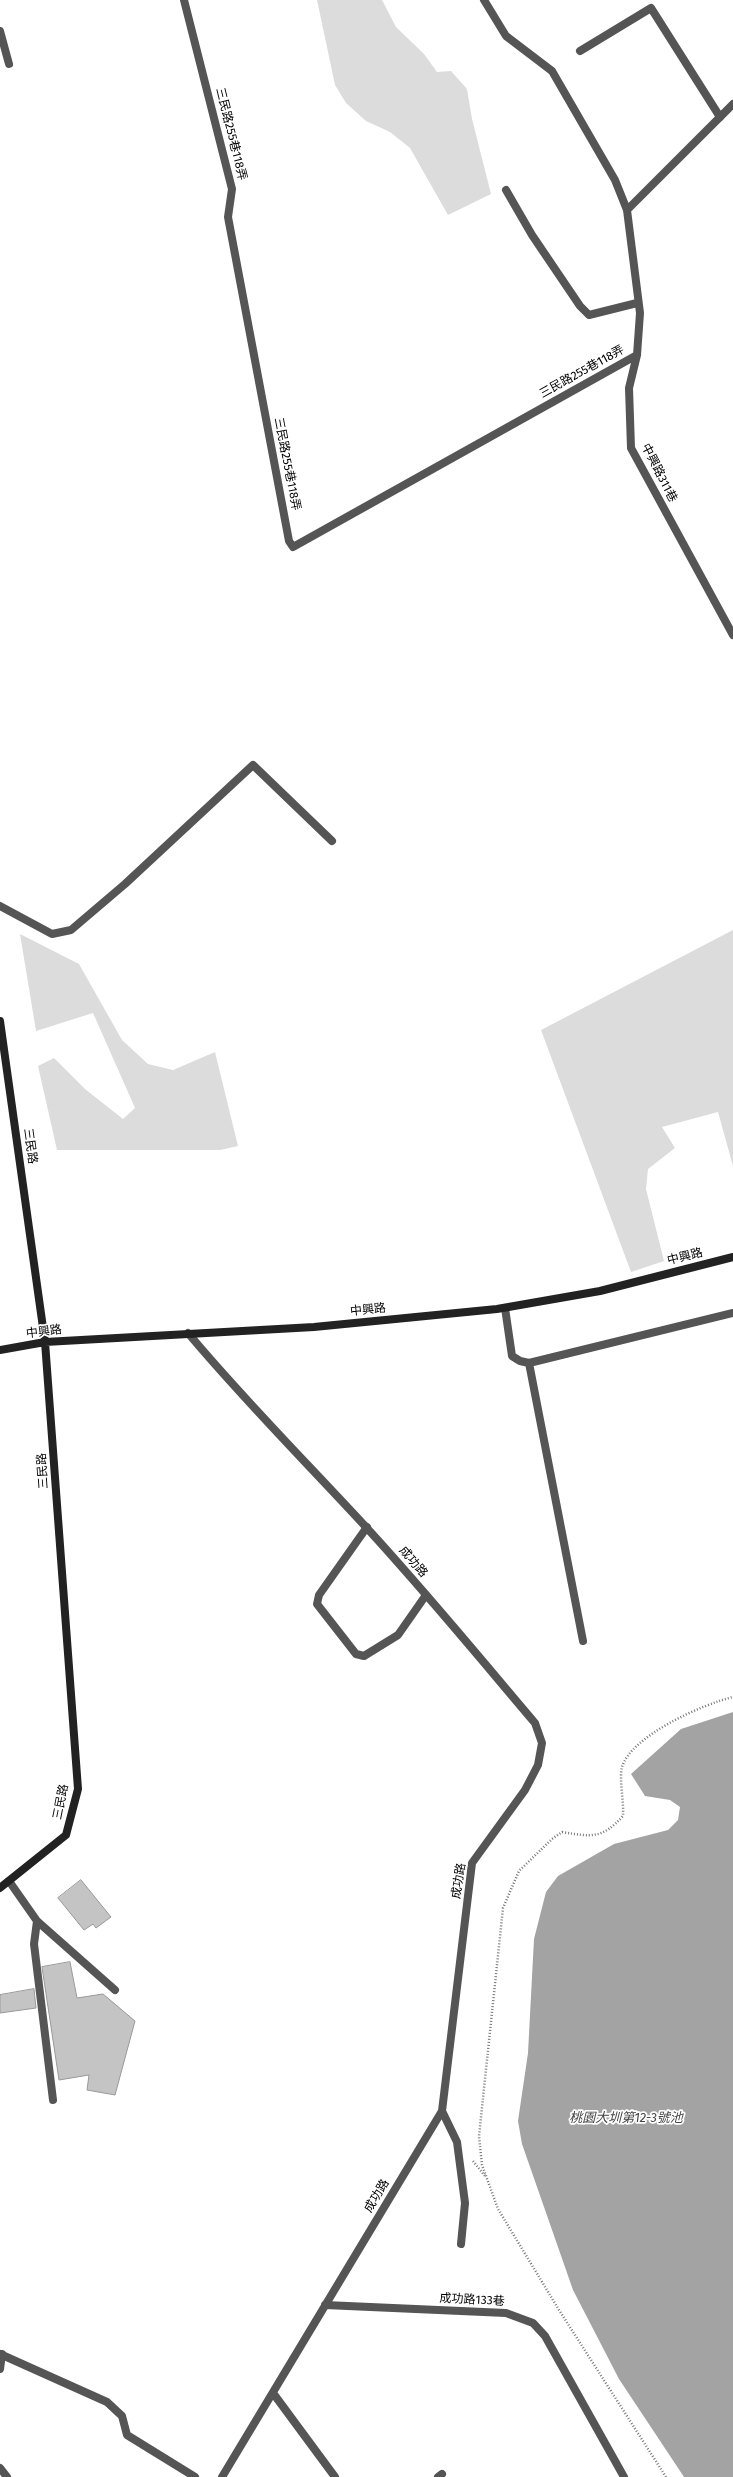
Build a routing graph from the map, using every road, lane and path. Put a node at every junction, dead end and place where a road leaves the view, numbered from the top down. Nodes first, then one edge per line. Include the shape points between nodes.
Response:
1 (184, 0) edge
2 (484, 0) edge
3 (0, 31) edge
4 (580, 51) dead end
5 (9, 64) dead end
6 (733, 104) edge
7 (720, 117) junction
8 (506, 190) dead end
9 (627, 210) junction
10 (637, 303) junction
11 (637, 355) junction
12 (733, 636) edge
13 (332, 841) dead end
14 (0, 906) edge
15 (0, 1021) edge
16 (733, 1257) edge
17 (505, 1308) junction
18 (733, 1313) edge
19 (188, 1333) junction
20 (46, 1342) junction
21 (0, 1350) edge
22 (529, 1363) junction
23 (366, 1527) junction
24 (426, 1595) junction
25 (583, 1641) dead end
26 (733, 1697) edge
27 (9, 1881) junction
28 (0, 1888) edge
29 (37, 1921) junction
30 (115, 1990) dead end
31 (53, 2100) dead end
32 (442, 2110) junction
33 (461, 2244) dead end
34 (325, 2305) junction
35 (1, 2354) edge
36 (0, 2369) edge
37 (273, 2393) junction
38 (0, 2468) edge
39 (7, 2477) edge
40 (195, 2477) edge
41 (222, 2477) edge
42 (335, 2477) edge
43 (624, 2477) edge
44 (666, 2477) edge

1 - 11 street, 三民路255巷118弄 via 232,189 228,217 289,541 294,546
2 - 9 street, 中興路311巷 via 506,36 552,71 615,180
3 - 5 street
4 - 7 street via 651,8
6 - 7 street
7 - 9 street
8 - 10 street via 575,300 589,315
9 - 10 street, 中興路311巷
10 - 11 street, 中興路311巷 via 640,313
11 - 12 street, 中興路311巷 via 629,388 631,448
13 - 14 street via 253,765 125,884 71,930 52,934
15 - 20 street, 三民路
16 - 17 street, 中興路 via 600,1291
17 - 19 street, 中興路 via 314,1327
17 - 22 street via 512,1356
18 - 22 street
19 - 20 street, 中興路
19 - 23 street, 成功路 via 226,1378
20 - 21 street, 中興路
20 - 27 street, 三民路 via 78,1789 66,1835
22 - 25 street
23 - 24 street, 成功路
23 - 24 street via 319,1595 317,1604 356,1654 364,1656 398,1635
24 - 32 street, 成功路 via 535,1723 542,1743 538,1765 525,1790 472,1863
26 - 44 path via 681,1716 651,1734 628,1755 621,1777 624,1796 623,1816 613,1827 601,1835 562,1832 519,1871 503,1908 479,2136 482,2165 498,2209
27 - 28 street, 三民路
27 - 29 street
29 - 30 street
29 - 31 street via 34,1944
32 - 33 street via 458,2142 465,2203
32 - 34 street, 成功路
34 - 37 street, 成功路
34 - 43 street, 成功路133巷 via 506,2313 533,2323 546,2336
35 - 36 street
35 - 40 street via 107,2402 122,2416 127,2435
37 - 41 street, 成功路
37 - 42 street
38 - 39 street

